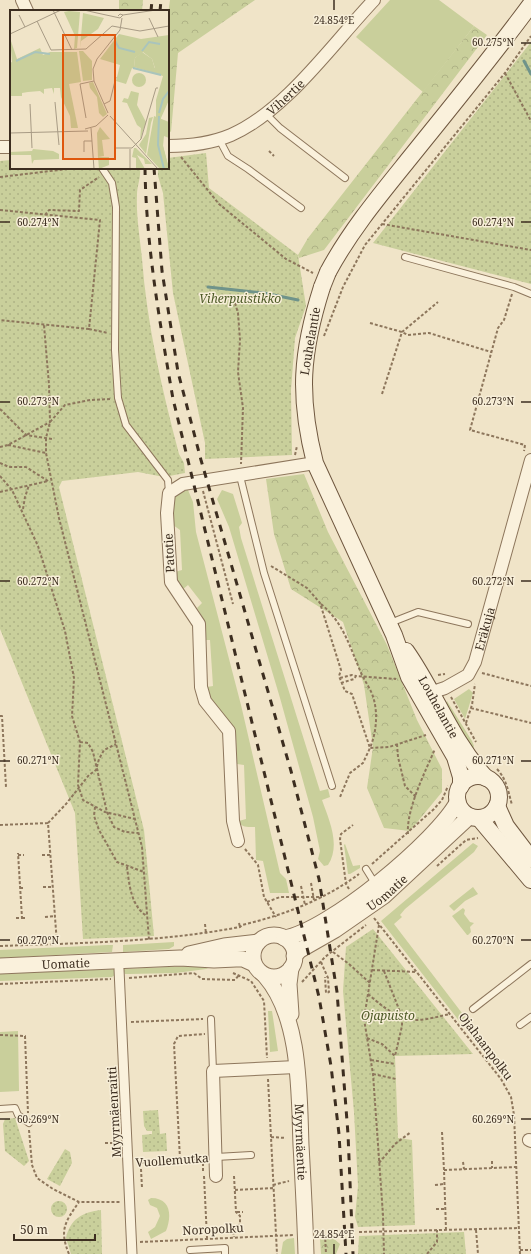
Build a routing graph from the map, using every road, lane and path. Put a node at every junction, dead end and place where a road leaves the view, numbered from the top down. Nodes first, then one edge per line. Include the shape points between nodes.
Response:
1 (22, 0) edge
2 (374, 0) edge
3 (531, 4) edge
4 (27, 10) edge
5 (531, 36) edge
6 (505, 73) junction
7 (266, 114) junction
8 (531, 121) edge
9 (219, 139) junction
10 (10, 147) edge
11 (0, 148) edge
12 (171, 151) edge
13 (269, 151) dead end
14 (274, 156) dead end
15 (68, 169) edge
16 (104, 170) edge
17 (0, 177) edge
18 (345, 178) dead end
19 (301, 208) dead end
20 (0, 210) edge
21 (45, 214) junction
22 (382, 224) junction
23 (531, 250) edge
24 (405, 257) dead end
25 (322, 278) junction
26 (339, 285) dead end
27 (343, 287) junction
28 (514, 287) junction
29 (531, 294) edge
30 (438, 302) dead end
31 (235, 303) dead end
32 (0, 320) edge
33 (370, 323) dead end
34 (44, 324) junction
35 (89, 329) junction
36 (402, 332) junction
37 (115, 335) junction
38 (322, 339) dead end
39 (491, 352) junction
40 (382, 394) dead end
41 (118, 398) junction
42 (0, 409) edge
43 (50, 422) junction
44 (26, 435) junction
45 (46, 438) junction
46 (52, 439) dead end
47 (8, 446) junction
48 (0, 447) edge
49 (46, 453) junction
50 (527, 458) edge
51 (0, 463) edge
52 (315, 463) junction
53 (241, 471) junction
54 (0, 476) edge
55 (49, 481) junction
56 (200, 482) junction
57 (29, 486) junction
58 (12, 490) junction
59 (0, 492) edge
60 (169, 493) junction
61 (23, 511) junction
62 (262, 566) junction
63 (320, 603) junction
64 (234, 604) dead end
65 (468, 624) dead end
66 (391, 630) junction
67 (452, 673) dead end
68 (481, 673) dead end
69 (356, 676) junction
70 (363, 676) junction
71 (340, 678) junction
72 (404, 680) dead end
73 (341, 683) junction
74 (475, 684) dead end
75 (531, 686) edge
76 (432, 693) junction
77 (472, 708) junction
78 (0, 716) edge
79 (466, 723) junction
80 (529, 724) edge
81 (426, 735) dead end
82 (0, 742) edge
83 (3, 742) junction
84 (80, 742) junction
85 (477, 743) dead end
86 (116, 744) junction
87 (397, 744) junction
88 (370, 748) junction
89 (435, 749) dead end
90 (96, 770) junction
91 (490, 772) junction
92 (1, 776) edge
93 (5, 776) junction
94 (332, 786) dead end
95 (6, 787) dead end
96 (79, 789) junction
97 (459, 794) junction
98 (340, 797) dead end
99 (416, 798) junction
100 (95, 806) junction
101 (497, 806) junction
102 (515, 811) dead end
103 (107, 812) junction
104 (475, 817) junction
105 (135, 819) junction
106 (48, 823) junction
107 (0, 825) edge
108 (353, 825) dead end
109 (138, 832) junction
110 (408, 834) dead end
111 (238, 841) joint
112 (24, 855) dead end
113 (42, 855) dead end
114 (51, 855) junction
115 (531, 860) edge
116 (127, 867) junction
117 (366, 869) dead end
118 (144, 872) junction
119 (531, 880) edge
120 (311, 884) dead end
121 (301, 886) dead end
122 (43, 887) dead end
123 (53, 887) junction
124 (20, 888) junction
125 (25, 888) dead end
126 (380, 890) junction
127 (303, 897) junction
128 (323, 897) dead end
129 (314, 900) dead end
130 (267, 902) junction
131 (305, 905) dead end
132 (361, 905) junction
133 (55, 916) junction
134 (147, 916) junction
135 (45, 917) dead end
136 (276, 917) dead end
137 (16, 918) dead end
138 (22, 918) junction
139 (27, 918) dead end
140 (205, 924) dead end
141 (241, 924) dead end
142 (379, 926) junction
143 (206, 934) junction
144 (284, 938) junction
145 (149, 940) junction
146 (118, 942) junction
147 (258, 942) junction
148 (57, 944) junction
149 (0, 946) edge
150 (118, 947) dead end
151 (333, 952) dead end
152 (180, 958) junction
153 (293, 962) junction
154 (321, 962) dead end
155 (254, 964) junction
156 (531, 964) edge
157 (0, 966) edge
158 (119, 969) dead end
159 (372, 970) junction
160 (384, 971) junction
161 (201, 972) dead end
162 (230, 972) dead end
163 (417, 972) junction
164 (194, 973) junction
165 (239, 975) junction
166 (266, 976) junction
167 (325, 977) dead end
168 (120, 979) junction
169 (0, 984) edge
170 (370, 984) junction
171 (368, 994) junction
172 (473, 1009) dead end
173 (450, 1014) junction
174 (402, 1017) junction
175 (531, 1017) edge
176 (211, 1019) joint
177 (122, 1023) junction
178 (520, 1025) dead end
179 (291, 1031) junction
180 (211, 1034) junction
181 (0, 1035) edge
182 (367, 1038) junction
183 (371, 1060) junction
184 (395, 1064) dead end
185 (296, 1067) junction
186 (268, 1068) junction
187 (213, 1071) junction
188 (373, 1074) junction
189 (396, 1079) dead end
190 (0, 1108) edge
191 (29, 1123) junction
192 (412, 1132) dead end
193 (442, 1132) dead end
194 (271, 1137) junction
195 (286, 1138) dead end
196 (127, 1142) junction
197 (105, 1143) dead end
198 (251, 1155) dead end
199 (221, 1157) junction
200 (203, 1158) junction
201 (180, 1159) junction
202 (492, 1161) dead end
203 (379, 1162) junction
204 (463, 1162) dead end
205 (128, 1163) junction
206 (516, 1167) junction
207 (492, 1168) junction
208 (141, 1169) dead end
209 (464, 1169) junction
210 (444, 1170) junction
211 (216, 1176) dead end
212 (234, 1176) dead end
213 (289, 1181) dead end
214 (444, 1184) junction
215 (435, 1185) dead end
216 (273, 1187) junction
217 (142, 1188) dead end
218 (234, 1190) junction
219 (80, 1202) junction
220 (115, 1203) dead end
221 (436, 1209) dead end
222 (445, 1209) junction
223 (236, 1212) junction
224 (244, 1212) dead end
225 (519, 1228) junction
226 (437, 1230) junction
227 (446, 1230) junction
228 (476, 1230) junction
229 (383, 1231) junction
230 (359, 1232) dead end
231 (338, 1233) dead end
232 (314, 1234) dead end
233 (325, 1234) junction
234 (276, 1235) junction
235 (295, 1235) dead end
236 (234, 1237) junction
237 (207, 1238) junction
238 (131, 1243) junction
239 (190, 1250) dead end
240 (520, 1250) junction
241 (531, 1250) edge
242 (69, 1254) edge
243 (132, 1254) edge
244 (225, 1254) edge
245 (277, 1254) edge
246 (306, 1254) edge
247 (326, 1254) edge
248 (384, 1254) edge
249 (427, 1254) edge
250 (478, 1254) edge
251 (520, 1254) edge

1 - 4 street
2 - 7 street, Vihertie
3 - 25 main road, Louhelantie via 503,43 373,203
5 - 6 path
6 - 8 path
6 - 22 path
7 - 9 street, Vihertie via 241,130
7 - 18 lane via 280,128
9 - 12 street, Vihertie
9 - 19 lane via 228,156
10 - 11 street
12 - 25 path via 180,157 219,204 286,259
13 - 14 path
15 - 17 path
16 - 21 path via 80,190 79,211 49,210
16 - 37 lane via 112,183 116,207
20 - 21 path
21 - 35 path via 100,220
22 - 23 path
22 - 27 path via 365,245
24 - 28 lane
25 - 52 main road, Louhelantie via 310,326 302,387 308,435
26 - 27 path
27 - 38 path
28 - 29 lane
28 - 39 path
30 - 36 path
31 - 53 path via 240,340 238,372 244,408
32 - 34 path
33 - 36 path
34 - 35 path
34 - 43 path
35 - 37 path
36 - 39 path via 408,335 429,333
36 - 40 path
37 - 41 lane
39 - 50 path via 470,430 525,446
41 - 43 path via 66,405
41 - 60 lane via 126,425 168,480
42 - 44 path
43 - 44 path
43 - 45 path
44 - 45 path
44 - 47 path
45 - 46 path
45 - 49 path
47 - 48 path
47 - 49 path
49 - 55 path
50 - 76 street, Eräkuja via 475,662 468,675
51 - 55 path via 9,467 26,467
52 - 53 street
52 - 66 main road, Louhelantie
53 - 56 street
53 - 62 lane
54 - 58 path
55 - 57 path
55 - 86 path
56 - 60 street via 183,484
56 - 64 path
57 - 58 path
57 - 61 path via 24,497
58 - 59 path
58 - 61 path
60 - 111 street, Patotie via 167,513 171,582 199,624 205,701 230,731 233,820
61 - 84 path via 38,546 65,631 74,678 72,716
62 - 63 path via 270,565 307,588
62 - 94 lane
63 - 70 path via 334,614 348,639
63 - 71 path via 341,670
65 - 66 lane via 418,612
66 - 76 main road, Louhelantie via 409,677
67 - 76 path, Louhelantie via 436,675
68 - 75 path
69 - 70 path
69 - 71 path
69 - 73 path
70 - 72 path
70 - 88 path via 374,700 376,720 375,735
71 - 73 path
73 - 88 path via 345,692 352,694
74 - 77 path
76 - 79 path, Louhelantie
76 - 91 main road, Louhelantie via 457,741
76 - 97 main road, Louhelantie via 461,777
77 - 79 path
77 - 80 path
78 - 83 path
79 - 85 path, Louhelantie
81 - 87 path
82 - 83 path
83 - 93 path
84 - 90 path via 88,743 93,752
84 - 96 path
86 - 90 path via 104,750
86 - 105 path
87 - 88 path
87 - 99 path via 405,786
88 - 98 path via 363,763 350,774
89 - 99 path
90 - 96 path
90 - 103 path
91 - 97 main road via 472,778
91 - 101 main road via 497,788
91 - 102 path via 504,777
92 - 93 path
93 - 95 path
96 - 100 path via 84,800
96 - 106 path
97 - 104 main road via 463,811
97 - 126 street, Uomatie via 445,820
99 - 110 path via 409,815
100 - 103 path
100 - 116 path via 94,816 104,841 117,862
101 - 104 main road via 489,815
101 - 115 main road via 506,826
103 - 105 path
103 - 109 path via 114,827 125,832
104 - 119 main road
104 - 126 street, Uomatie
105 - 109 path
106 - 107 path
106 - 114 path
108 - 132 path, Ojahaanpolku via 341,834 340,839 346,884
109 - 118 path
111 - 130 path via 258,865
112 - 124 path via 18,854
113 - 114 path
114 - 123 path
116 - 118 path
116 - 134 path via 134,900
117 - 126 lane
118 - 134 path
120 - 129 path, bridge
121 - 127 path
122 - 123 path
123 - 133 path
124 - 125 path
124 - 138 path
126 - 132 street, Uomatie
127 - 128 path
127 - 130 path via 280,897
127 - 131 path
130 - 136 path
132 - 142 path, Ojahaanpolku
132 - 144 street, Uomatie via 296,936
132 - 153 street, Uomatie via 300,950
133 - 135 path
133 - 148 path
134 - 145 path
137 - 138 path
138 - 139 path
140 - 143 path
141 - 143 path via 240,928
142 - 159 path
142 - 163 path, Ojahaanpolku
143 - 145 path
144 - 147 street via 271,936
144 - 153 street via 292,946
145 - 146 path
146 - 148 path
146 - 150 path
147 - 152 street, Uomatie via 224,946 190,953
147 - 155 street via 253,952
148 - 149 path
151 - 170 path
152 - 155 street, Uomatie via 236,958
152 - 157 street, Uomatie
153 - 166 street via 280,976
153 - 179 street, Myyrmäentie via 289,984
154 - 167 path via 328,978 329,992 326,993
155 - 166 street
156 - 172 lane
158 - 168 street, Myyrmäenraitti
159 - 160 path
159 - 170 path
160 - 163 path
160 - 174 path
161 - 164 path, Uomatie
162 - 165 path
163 - 173 path, Ojahaanpolku
164 - 165 path via 204,980 235,980
164 - 168 path, Uomatie
165 - 186 path via 255,986 264,1001
166 - 179 street, Myyrmäentie via 279,995
168 - 169 path, Uomatie
168 - 177 street, Myyrmäenraitti
170 - 171 path
171 - 174 path via 384,1008
171 - 182 path via 364,1019
173 - 174 path via 417,1020
173 - 206 path, Ojahaanpolku via 501,1079 511,1097
174 - 182 path via 394,1056 382,1044
175 - 178 lane
176 - 177 path
176 - 180 lane
177 - 196 street, Myyrmäenraitti
179 - 185 street, Myyrmäentie
180 - 187 lane
180 - 201 path via 178,1036 174,1044
181 - 191 path via 25,1036
182 - 183 path
183 - 184 path
183 - 188 path
185 - 186 street
185 - 246 street, Myyrmäentie
186 - 187 street
186 - 194 path
187 - 199 street, Vuollemutka
188 - 189 path
188 - 203 path
190 - 191 lane via 15,1108 18,1115
191 - 219 path via 34,1174 53,1189
192 - 203 path via 395,1144
193 - 210 path
194 - 195 path
194 - 216 path
196 - 197 path
196 - 205 street, Myyrmäenraitti
198 - 199 lane
199 - 200 path, Vuollemutka
199 - 211 street, Vuollemutka
200 - 201 path, Vuollemutka
200 - 237 path
201 - 205 path, Vuollemutka
202 - 207 path
203 - 229 path
204 - 209 path
205 - 238 street, Myyrmäenraitti
206 - 207 path
206 - 225 path, Ojahaanpolku
207 - 209 path
208 - 217 path
209 - 210 path
210 - 214 path
212 - 218 path
213 - 216 path
214 - 215 path
214 - 222 path
216 - 218 path
216 - 234 path
218 - 223 path
219 - 220 path
219 - 242 path via 62,1235
221 - 222 path
222 - 227 path
223 - 224 path
223 - 236 path via 240,1216 240,1224 233,1232
225 - 228 path
225 - 240 path, Ojahaanpolku
226 - 227 path
226 - 229 path
226 - 249 path via 437,1242
227 - 228 path
228 - 250 path
229 - 230 path
229 - 248 path
231 - 233 path
232 - 233 path
233 - 247 path
234 - 235 path, Noropolku
234 - 236 path, Noropolku
234 - 245 path
236 - 237 path, Noropolku
237 - 238 path, Noropolku
238 - 243 street, Myyrmäenraitti
239 - 244 lane via 225,1248
240 - 241 path
240 - 251 path, Ojahaanpolku

